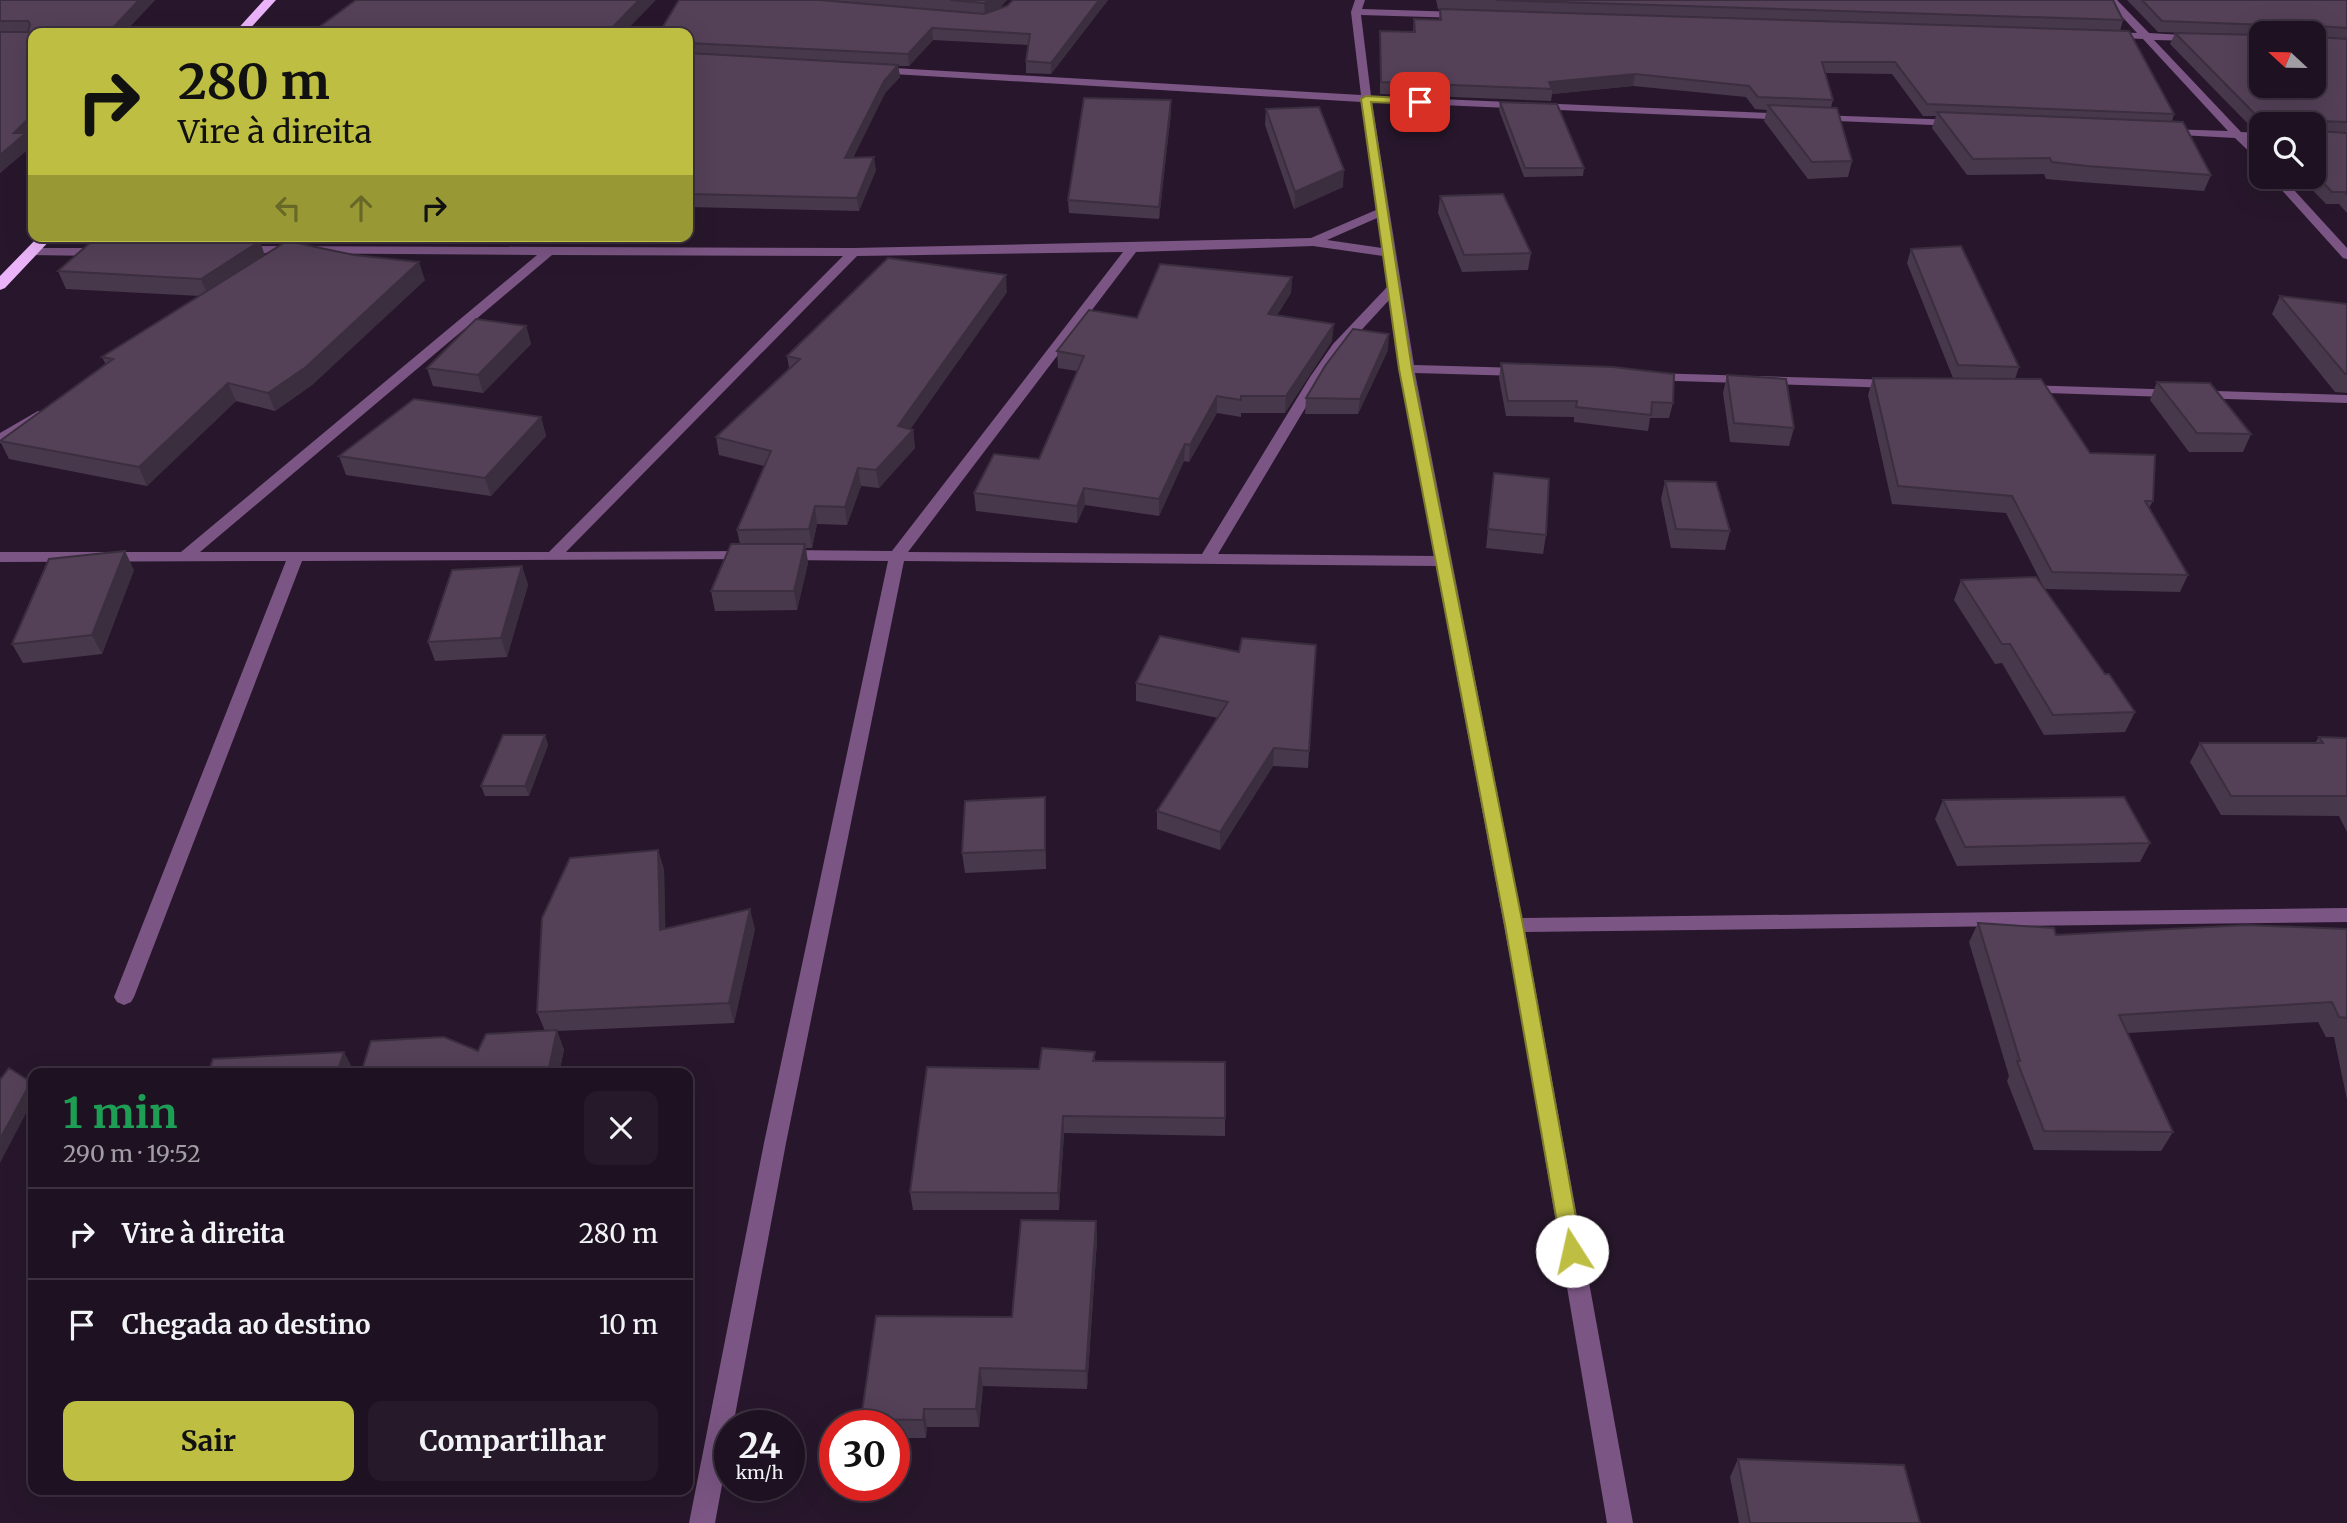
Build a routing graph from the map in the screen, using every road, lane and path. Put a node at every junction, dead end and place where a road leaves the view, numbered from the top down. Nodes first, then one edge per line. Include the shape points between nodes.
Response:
1 (270, 0) edge
2 (2112, 0) edge
3 (1358, 6) edge
4 (1468, 15) edge
5 (245, 28) edge
6 (2092, 35) edge
7 (2148, 37) junction
8 (2211, 39) edge
9 (868, 70) edge
10 (1366, 99) junction
11 (1795, 117) edge
12 (1809, 117) edge
13 (1975, 124) edge
14 (2155, 132) edge
15 (2238, 135) junction
16 (2249, 135) edge
17 (2249, 147) edge
18 (2287, 189) edge
19 (1382, 212) junction
20 (41, 242) edge
21 (1313, 242) junction
22 (1132, 248) junction
23 (291, 250) junction
24 (114, 251) edge
25 (223, 251) edge
26 (32, 252) junction
27 (548, 252) junction
28 (854, 252) junction
29 (1388, 253) junction
30 (2347, 255) edge
31 (268, 265) edge
32 (0, 285) edge
33 (1393, 288) junction
34 (1405, 369) junction
35 (1530, 373) edge
36 (1641, 376) edge
37 (1904, 385) edge
38 (2015, 388) edge
39 (2347, 399) edge
40 (47, 409) edge
41 (0, 439) edge
42 (897, 555) junction
43 (296, 556) junction
44 (553, 556) junction
45 (0, 557) edge
46 (185, 557) junction
47 (1207, 559) junction
48 (1444, 561) junction
49 (2347, 915) edge
50 (1514, 925) junction
51 (124, 997) dead end
52 (702, 1523) edge
53 (1620, 1523) edge

1 - 5 highway
2 - 7 street
3 - 4 street
3 - 10 street
6 - 7 street
7 - 8 street
7 - 15 street
9 - 10 street
10 - 11 street
10 - 19 street
12 - 13 street
14 - 15 street
15 - 16 street
15 - 17 street
18 - 30 street
19 - 21 street
19 - 29 street
20 - 26 highway
21 - 22 street
21 - 29 street
22 - 28 street
22 - 42 street
23 - 25 street
23 - 27 street
23 - 31 street
24 - 26 street
26 - 32 highway
27 - 28 street
27 - 46 street
28 - 44 street
29 - 33 street
33 - 34 street
33 - 47 street via 1338,347 1315,380
34 - 35 street
34 - 48 street
36 - 37 street
38 - 39 street
40 - 41 street
42 - 44 street
42 - 47 street
42 - 52 street
43 - 44 street
43 - 46 street
43 - 51 street
45 - 46 street
47 - 48 street
48 - 50 street
49 - 50 street
50 - 53 street

